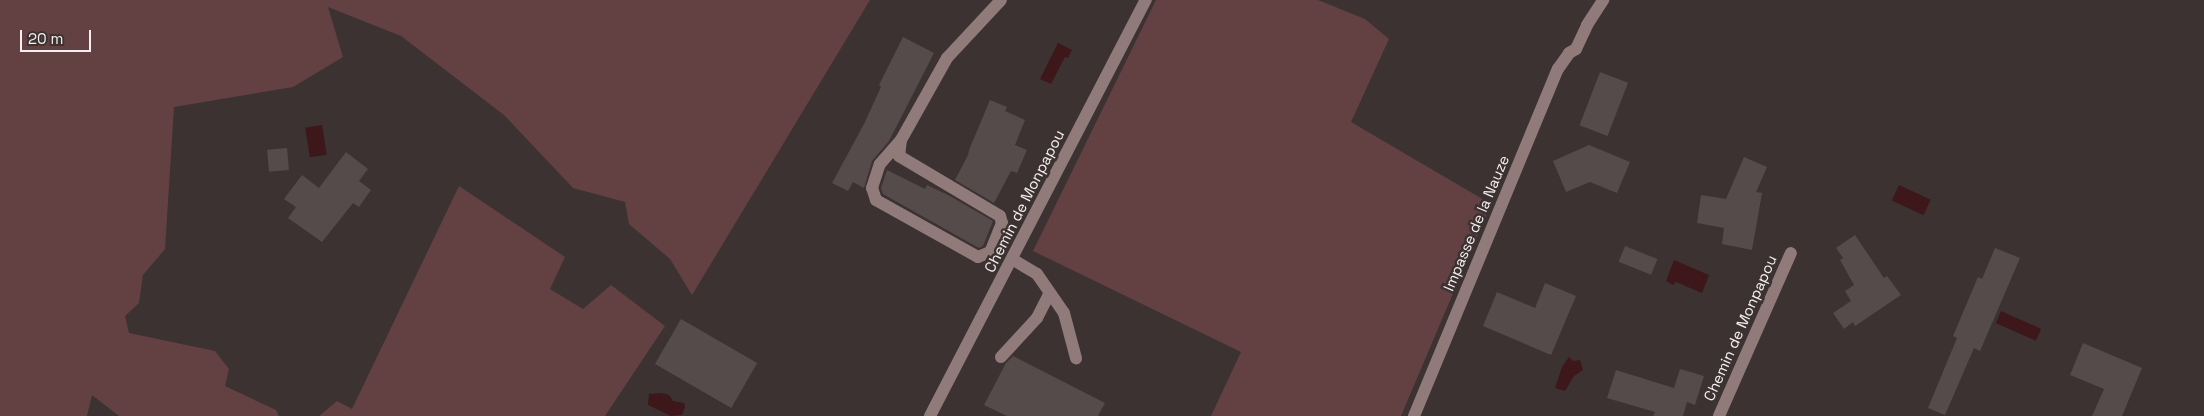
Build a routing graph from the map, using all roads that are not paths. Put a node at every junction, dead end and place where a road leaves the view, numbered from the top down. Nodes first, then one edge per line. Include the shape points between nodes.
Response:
1 (1001, 0) edge
2 (1603, 0) edge
3 (1143, 1) edge
4 (901, 140) junction
5 (1791, 253) dead end
6 (1012, 259) junction
7 (1050, 293) junction
8 (1001, 356) dead end
9 (1076, 358) dead end
10 (930, 416) edge
11 (1414, 416) edge
12 (1719, 416) edge

1 - 4 street via 947,58
2 - 11 street, Impasse de la Nauze via 1576,48 1568,53 1558,69
3 - 6 street, Chemin de Monpapou
4 - 4 street via 899,156 1000,216 1002,223 990,252 978,257 876,200 872,188 880,164
5 - 12 street, Chemin de Monpapou
6 - 7 street via 1037,274
6 - 10 street, Chemin de Monpapou
7 - 8 street via 1037,318
7 - 9 street via 1064,313

